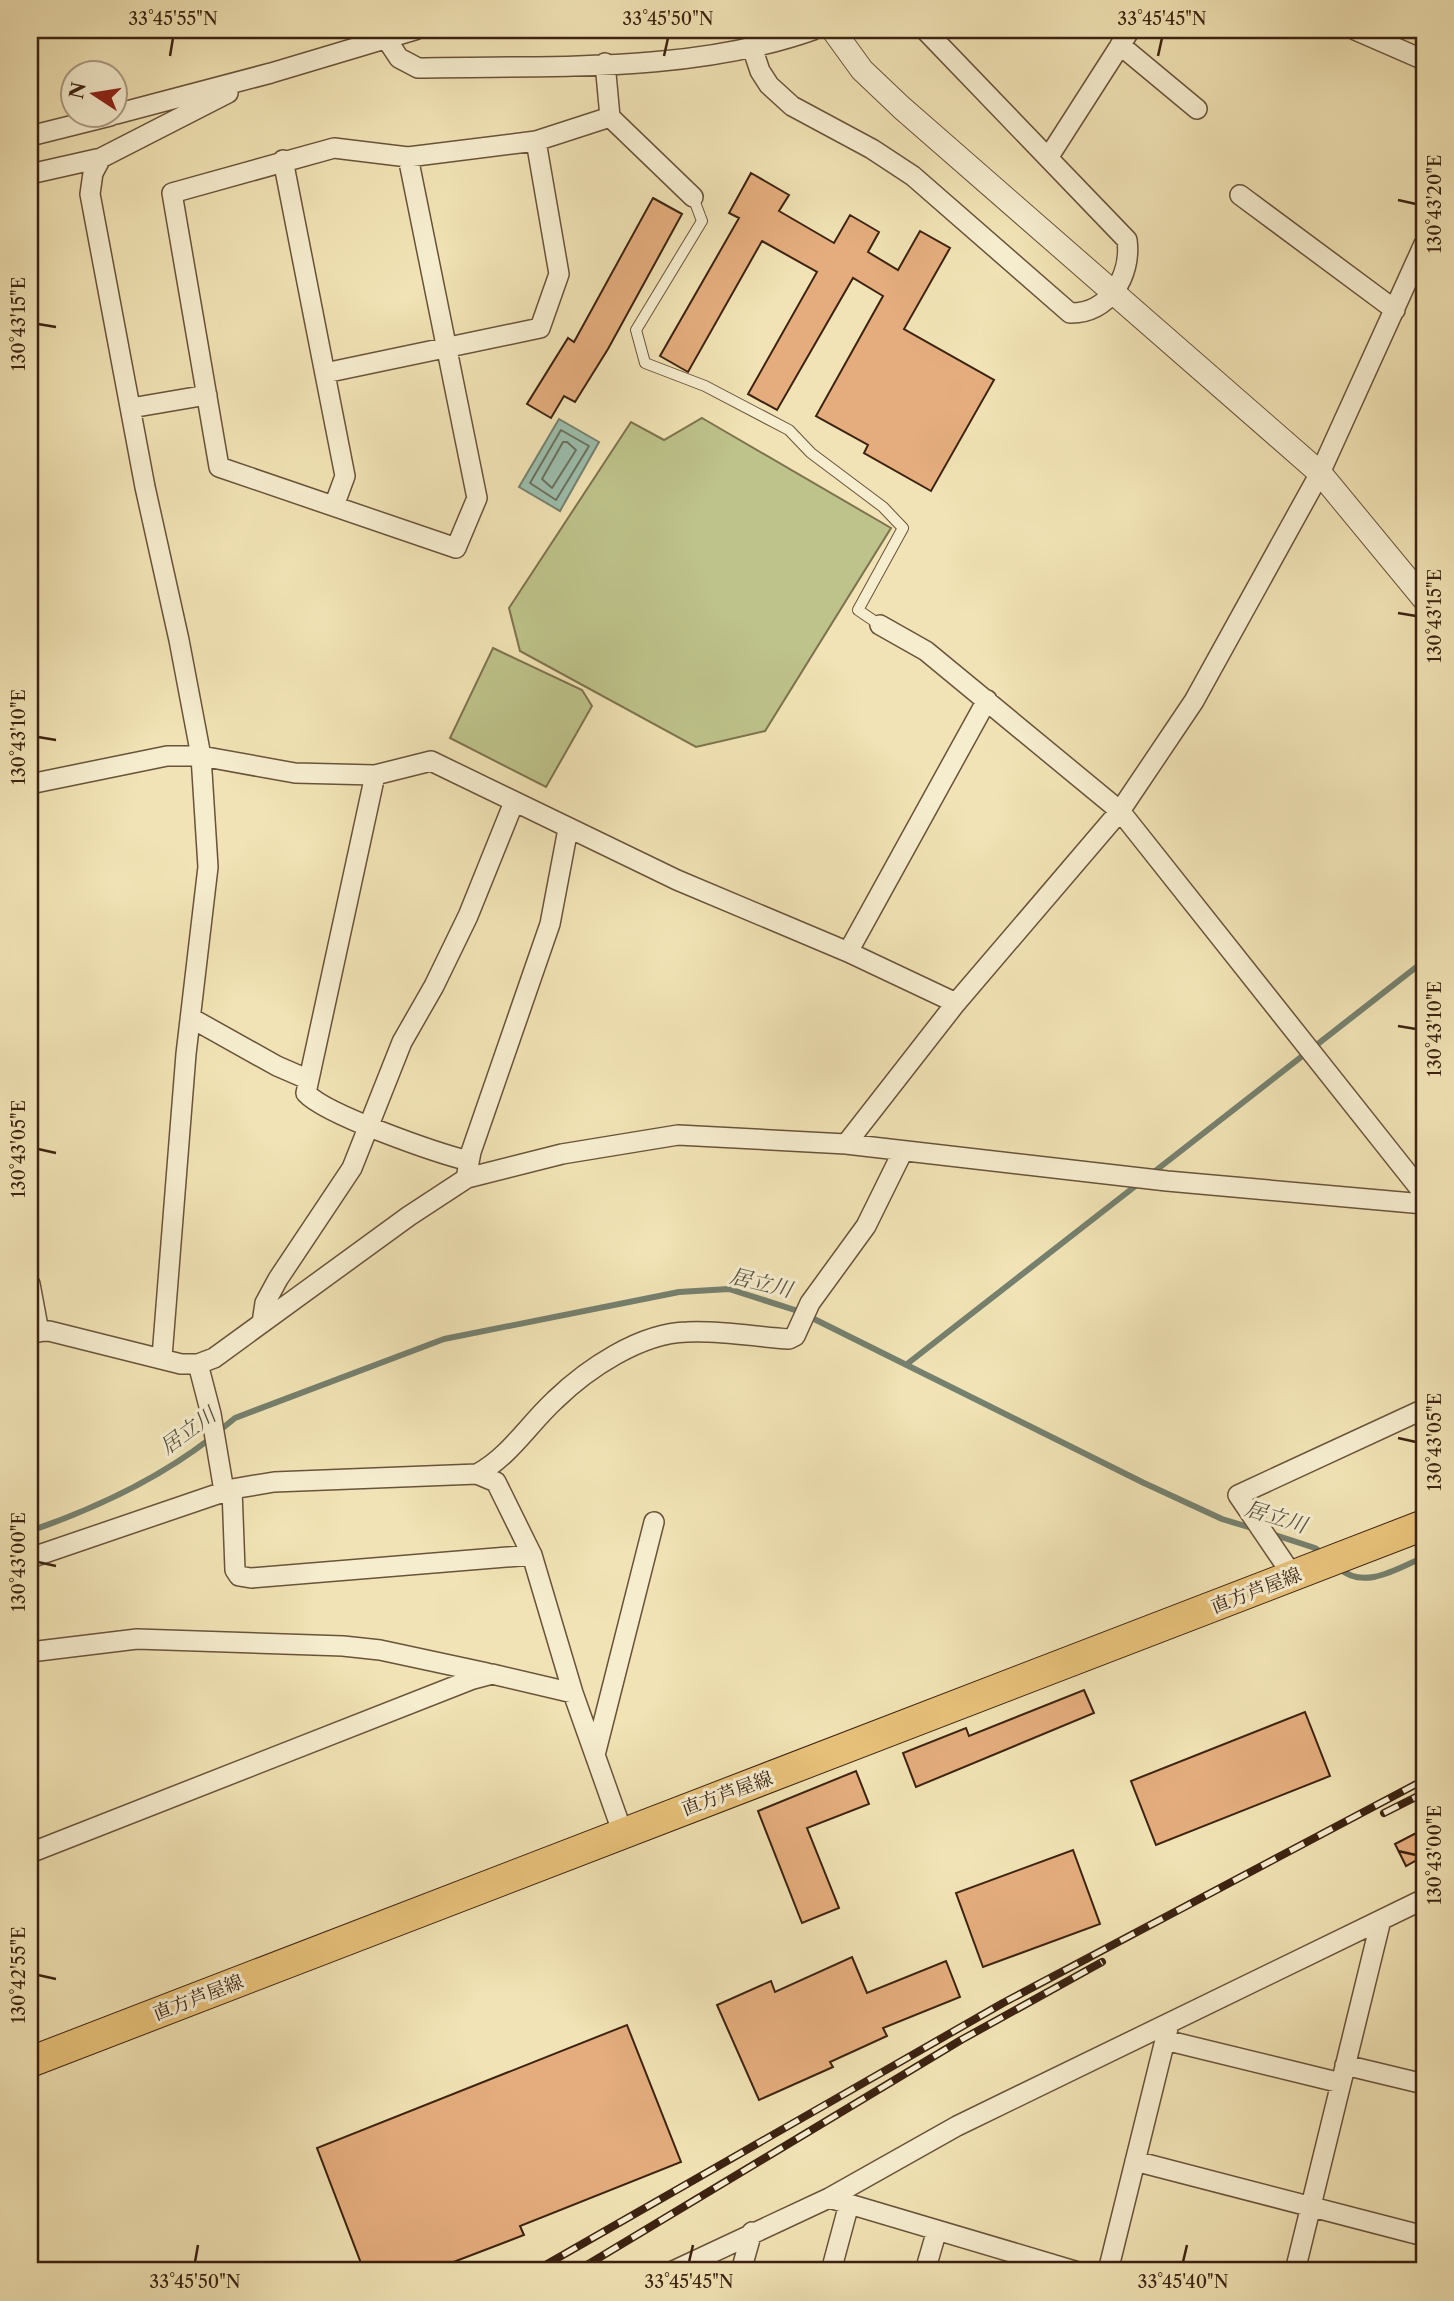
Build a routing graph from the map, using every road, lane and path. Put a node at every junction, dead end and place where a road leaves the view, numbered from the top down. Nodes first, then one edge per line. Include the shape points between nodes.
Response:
1 (415, 30) edge
2 (813, 30) edge
3 (833, 30) edge
4 (926, 30) edge
5 (1355, 30) edge
6 (385, 37) junction
7 (1125, 37) edge
8 (752, 47) junction
9 (1424, 60) edge
10 (605, 63) junction
11 (271, 73) junction
12 (1197, 109) dead end
13 (130, 110) edge
14 (610, 117) junction
15 (60, 128) edge
16 (30, 136) edge
17 (536, 142) junction
18 (408, 157) junction
19 (101, 158) junction
20 (1048, 158) junction
21 (283, 160) junction
22 (30, 174) edge
23 (1240, 195) dead end
24 (693, 197) joint
25 (1424, 244) edge
26 (1112, 293) junction
27 (1395, 310) junction
28 (446, 347) junction
29 (325, 373) junction
30 (207, 395) junction
31 (131, 408) junction
32 (1320, 473) junction
33 (334, 506) junction
34 (1424, 599) edge
35 (880, 625) joint
36 (987, 699) junction
37 (201, 756) junction
38 (375, 775) junction
39 (30, 784) edge
40 (514, 802) junction
41 (1120, 811) junction
42 (568, 829) junction
43 (848, 952) junction
44 (956, 1003) junction
45 (191, 1018) junction
46 (307, 1079) junction
47 (370, 1126) junction
48 (846, 1144) junction
49 (902, 1151) junction
50 (468, 1170) junction
51 (1424, 1194) edge
52 (1424, 1204) edge
53 (30, 1284) edge
54 (262, 1323) junction
55 (34, 1332) edge
56 (162, 1357) junction
57 (198, 1364) junction
58 (1424, 1409) edge
59 (477, 1474) junction
60 (228, 1490) junction
61 (654, 1522) dead end
62 (1424, 1525) edge
63 (531, 1555) junction
64 (30, 1558) edge
65 (1296, 1569) junction
66 (30, 1652) edge
67 (492, 1674) junction
68 (573, 1693) junction
69 (595, 1755) junction
70 (622, 1832) junction
71 (30, 1853) edge
72 (1424, 1899) edge
73 (1381, 1920) junction
74 (1167, 2032) junction
75 (30, 2062) edge
76 (1343, 2074) junction
77 (1424, 2084) edge
78 (1135, 2161) junction
79 (829, 2198) junction
80 (849, 2204) junction
81 (1311, 2207) junction
82 (937, 2230) junction
83 (752, 2232) junction
84 (1424, 2236) edge
85 (1012, 2262) edge
86 (673, 2271) edge
87 (741, 2271) edge
88 (831, 2271) edge
89 (925, 2271) edge
90 (1075, 2271) edge
91 (1108, 2271) edge
92 (1295, 2271) edge

1 - 6 street
2 - 8 street
3 - 26 street via 862,70 892,99
4 - 20 street
5 - 9 street
6 - 10 street via 399,58 418,68
6 - 11 street
7 - 12 street
7 - 20 street
8 - 10 street via 699,58
8 - 26 street via 760,71 792,107 873,149 913,176 1070,313 1102,306
10 - 14 street
11 - 13 street
11 - 19 street
14 - 17 street
14 - 24 street
15 - 16 street
17 - 18 street
17 - 28 street via 559,274 540,328
18 - 21 street via 334,148
18 - 28 street
19 - 22 street
19 - 31 street via 90,194
20 - 26 street via 1127,240 1126,269
21 - 29 street
21 - 30 street via 172,193
23 - 27 street
24 - 35 lane via 702,220 636,330 645,363 705,386 789,430 903,528 858,610
25 - 27 street
26 - 32 street
27 - 32 street
28 - 29 street
28 - 33 street via 477,498 456,548
29 - 33 street via 345,476
30 - 31 street
30 - 33 street via 219,467
31 - 37 street
32 - 34 street
32 - 41 street via 1194,701
35 - 36 street via 926,651
36 - 41 street
36 - 43 street
37 - 38 street via 295,773
37 - 39 street via 167,756
37 - 45 street via 208,867
38 - 40 street via 431,761
38 - 46 street
40 - 42 street
40 - 47 street via 468,916 402,1042
41 - 44 street
41 - 51 street
42 - 43 street
42 - 50 street via 550,924
43 - 44 street
44 - 48 street
45 - 46 street
45 - 56 street
46 - 47 street via 306,1093 314,1101
47 - 50 street
47 - 54 street via 346,1178 278,1279 265,1303
48 - 49 street
48 - 50 street via 678,1135
49 - 52 street
49 - 59 street via 866,1226 789,1339 684,1331 641,1343 590,1371 555,1400 494,1465
50 - 54 street
53 - 55 street
54 - 57 street via 214,1358
55 - 56 street
56 - 57 street
57 - 60 street
58 - 65 street via 1238,1495
59 - 60 street via 274,1482
59 - 63 street via 496,1482
60 - 63 street via 239,1576
60 - 64 street
61 - 69 street
62 - 65 main road, 直方芦屋線
63 - 68 street
65 - 70 main road, 直方芦屋線
66 - 67 street via 137,1639 343,1646
67 - 68 street
67 - 71 street
68 - 69 street
69 - 70 street
70 - 75 main road, 直方芦屋線
72 - 73 street
73 - 74 street
73 - 76 street
74 - 76 street
74 - 78 street
74 - 79 street via 957,2126
76 - 77 street
76 - 81 street
78 - 81 street
78 - 91 street
79 - 80 street
79 - 83 street
80 - 82 street
80 - 88 street
81 - 84 street
81 - 92 street
82 - 85 street
82 - 89 street
83 - 86 street
83 - 87 street
85 - 90 street

